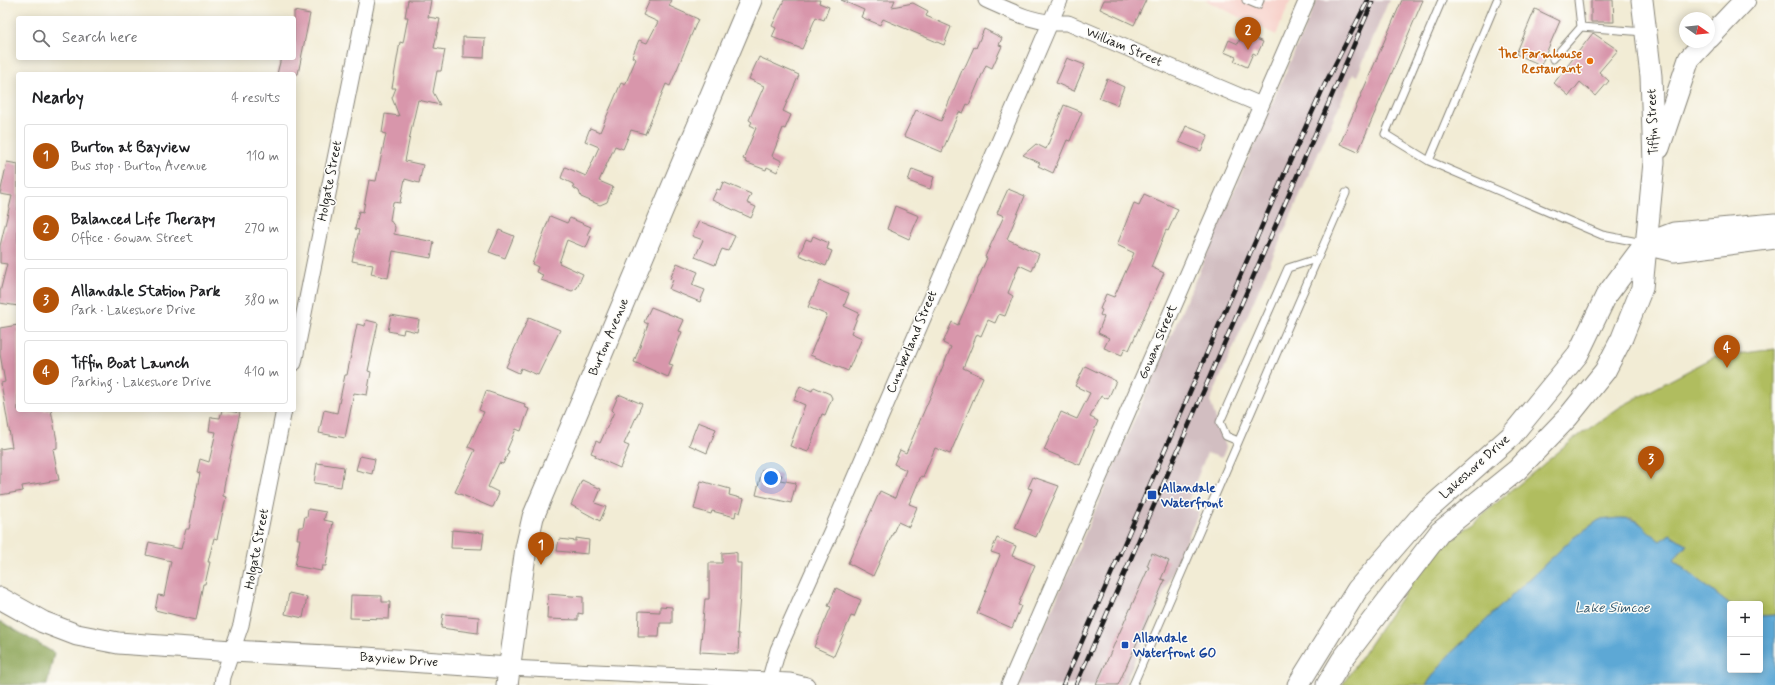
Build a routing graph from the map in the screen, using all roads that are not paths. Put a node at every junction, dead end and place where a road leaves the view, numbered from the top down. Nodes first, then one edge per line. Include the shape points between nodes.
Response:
1 (367, 0) edge
2 (751, 0) edge
3 (986, 0) edge
4 (1060, 0) edge
5 (1246, 0) edge
6 (1260, 0) edge
7 (1307, 0) edge
8 (1442, 0) edge
9 (1497, 0) edge
10 (1578, 0) edge
11 (1642, 0) edge
12 (1745, 0) edge
13 (1050, 24) junction
14 (1581, 27) junction
15 (1646, 32) junction
16 (1715, 32) edge
17 (1699, 48) edge
18 (1553, 59) dead end
19 (1260, 105) junction
20 (1429, 161) junction
21 (1654, 162) junction
22 (1346, 193) dead end
23 (1775, 224) edge
24 (1775, 238) edge
25 (1645, 244) junction
26 (1316, 259) junction
27 (296, 353) edge
28 (284, 412) edge
29 (1238, 441) junction
30 (0, 598) edge
31 (232, 651) junction
32 (508, 677) edge
33 (769, 683) edge
34 (222, 685) edge
35 (807, 685) edge
36 (1009, 685) edge
37 (1133, 685) edge
38 (1298, 685) edge
39 (1327, 685) edge

1 - 27 street, Holgate Street
2 - 32 main road, Burton Avenue via 533,517 526,548
3 - 13 street, William Street via 1030,19
4 - 13 street, Cumberland Street
5 - 6 lane via 1258,5
7 - 19 street, Gowan Street
8 - 20 lane via 1385,134
9 - 20 lane
10 - 14 lane
11 - 15 main road, Tiffin Street
12 - 16 main road
13 - 19 street, William Street via 1068,23
13 - 33 street, Cumberland Street via 778,650
14 - 15 lane
14 - 18 lane
15 - 21 main road, Tiffin Street via 1651,76
17 - 21 main road via 1689,59
19 - 36 street, Gowan Street
20 - 25 lane via 1602,236
21 - 25 main road, Tiffin Street via 1651,212
22 - 26 lane
23 - 25 main road via 1674,233
24 - 25 main road via 1674,251
25 - 38 main road, Lakeshore Drive via 1606,296 1578,354 1511,436 1423,514 1357,590
25 - 39 main road, Lakeshore Drive via 1642,288 1622,338 1605,371 1518,470 1440,532 1342,660
26 - 29 lane
26 - 29 lane via 1288,268 1220,422 1226,436
28 - 31 street, Holgate Street via 241,625
29 - 37 lane
30 - 31 main road, Bayview Drive via 43,622 77,635 118,644
31 - 32 main road, Bayview Drive via 366,658
31 - 34 street, Holgate Street
32 - 33 street, Bayview Drive
33 - 35 street, Bayview Drive via 790,681

